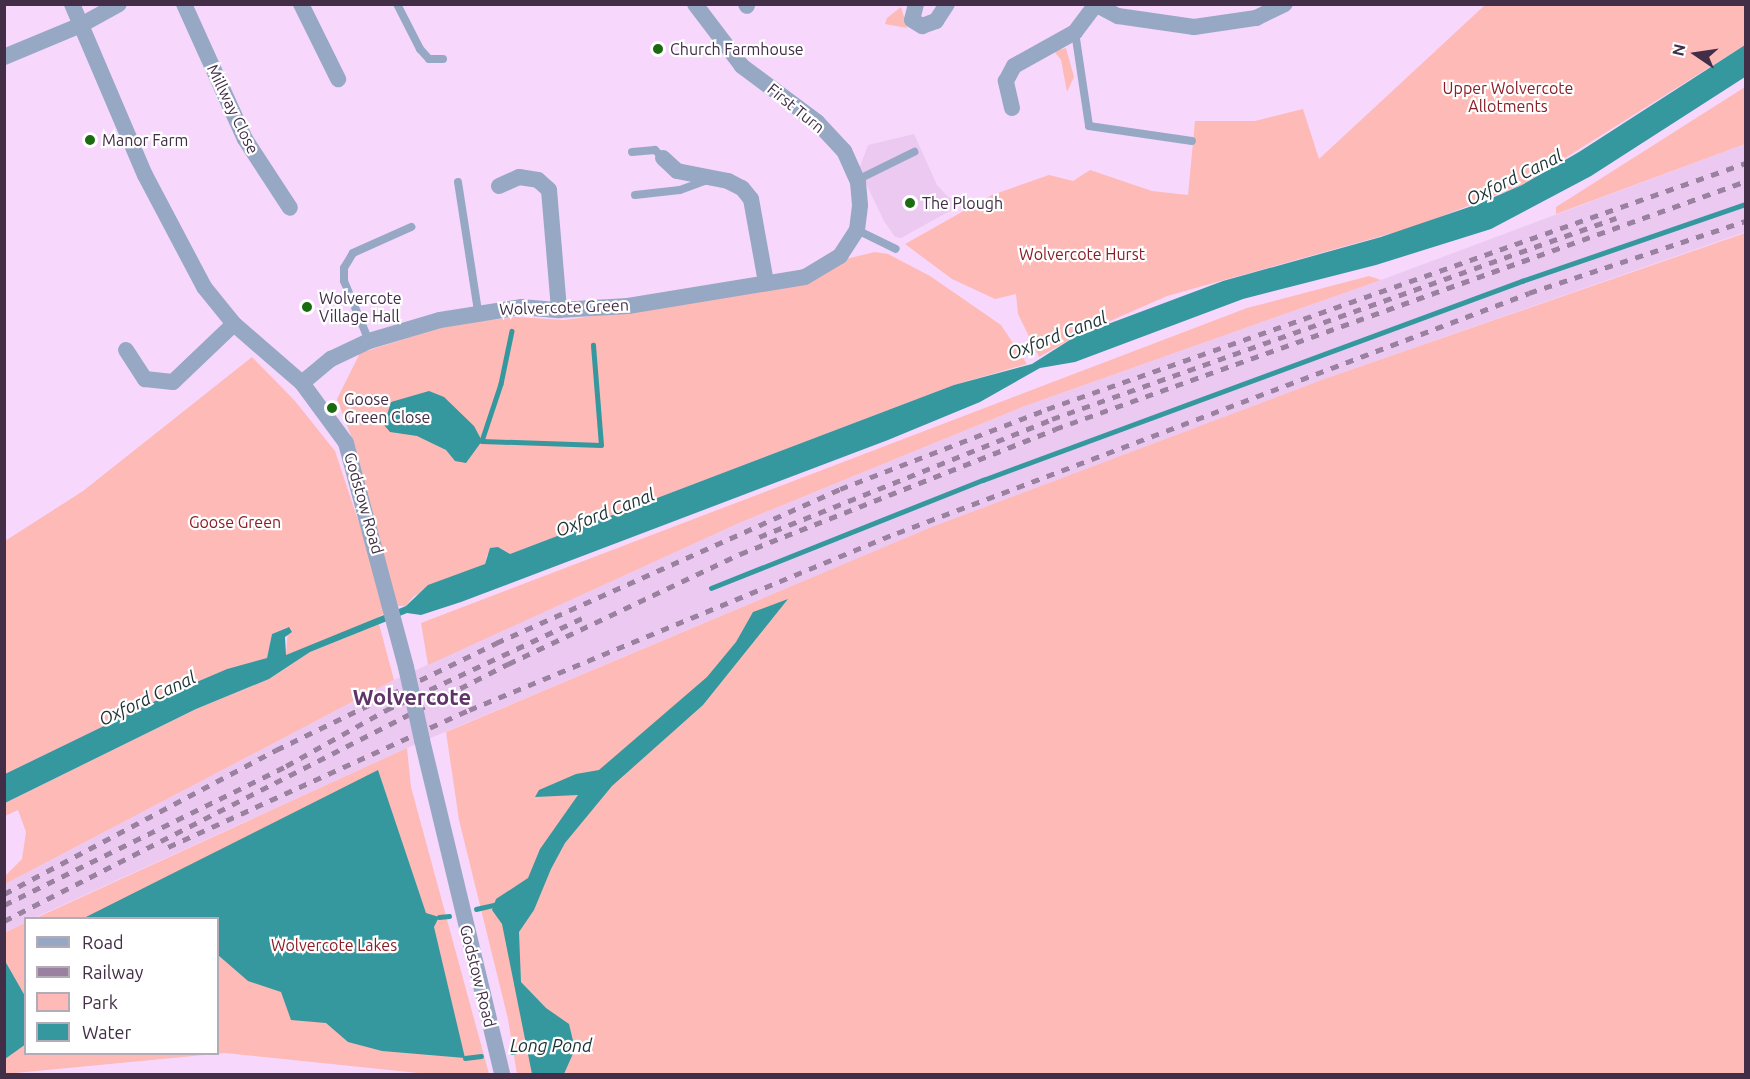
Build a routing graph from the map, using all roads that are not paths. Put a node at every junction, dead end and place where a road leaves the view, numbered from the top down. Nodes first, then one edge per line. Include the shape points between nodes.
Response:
1 (72, 4) edge
2 (119, 4) edge
3 (184, 4) edge
4 (301, 4) edge
5 (397, 4) edge
6 (695, 4) edge
7 (916, 4) edge
8 (946, 4) edge
9 (1285, 4) edge
10 (1095, 5) edge
11 (81, 25) junction
12 (1075, 32) junction
13 (4, 57) edge
14 (443, 58) dead end
15 (338, 79) dead end
16 (1012, 108) dead end
17 (1192, 141) dead end
18 (632, 152) dead end
19 (914, 152) dead end
20 (663, 158) joint
21 (712, 178) junction
22 (857, 180) junction
23 (458, 182) dead end
24 (499, 186) dead end
25 (634, 195) dead end
26 (291, 208) dead end
27 (411, 227) dead end
28 (857, 230) junction
29 (896, 249) dead end
30 (766, 282) junction
31 (559, 310) junction
32 (478, 312) junction
33 (234, 324) junction
34 (369, 341) junction
35 (126, 350) dead end
36 (302, 383) junction
37 (501, 1074) edge

1 - 11 street, Godstow Road
2 - 11 street
3 - 26 street, Millway Close via 245,139
4 - 15 street
5 - 14 lane via 420,49 429,59
6 - 22 street, First Turn via 742,66 817,122 844,151
7 - 8 street via 912,20 922,26 936,21
9 - 10 street via 1256,18 1194,27 1118,16
10 - 12 street
11 - 13 street
11 - 33 street, Godstow Road via 173,233 204,287
12 - 16 street via 1014,66 1006,81
12 - 17 lane via 1089,126
18 - 20 lane via 655,150
19 - 22 lane
20 - 21 street via 677,171
21 - 25 lane via 680,190
21 - 30 street via 742,188 751,199
22 - 28 street, First Turn
23 - 32 lane
24 - 31 street via 519,177 538,180 549,190
27 - 34 lane via 353,253 344,268 342,274
28 - 29 lane
28 - 30 street, Wolvercote Green via 840,256 805,277
30 - 31 street, Wolvercote Green via 628,306
31 - 32 street, Wolvercote Green via 521,307
32 - 34 street, Wolvercote Green
33 - 35 street via 173,382 145,379
33 - 36 street, Godstow Road
34 - 36 street, Wolvercote Green via 331,359
36 - 37 street, Godstow Road, bridge via 346,443 387,586

